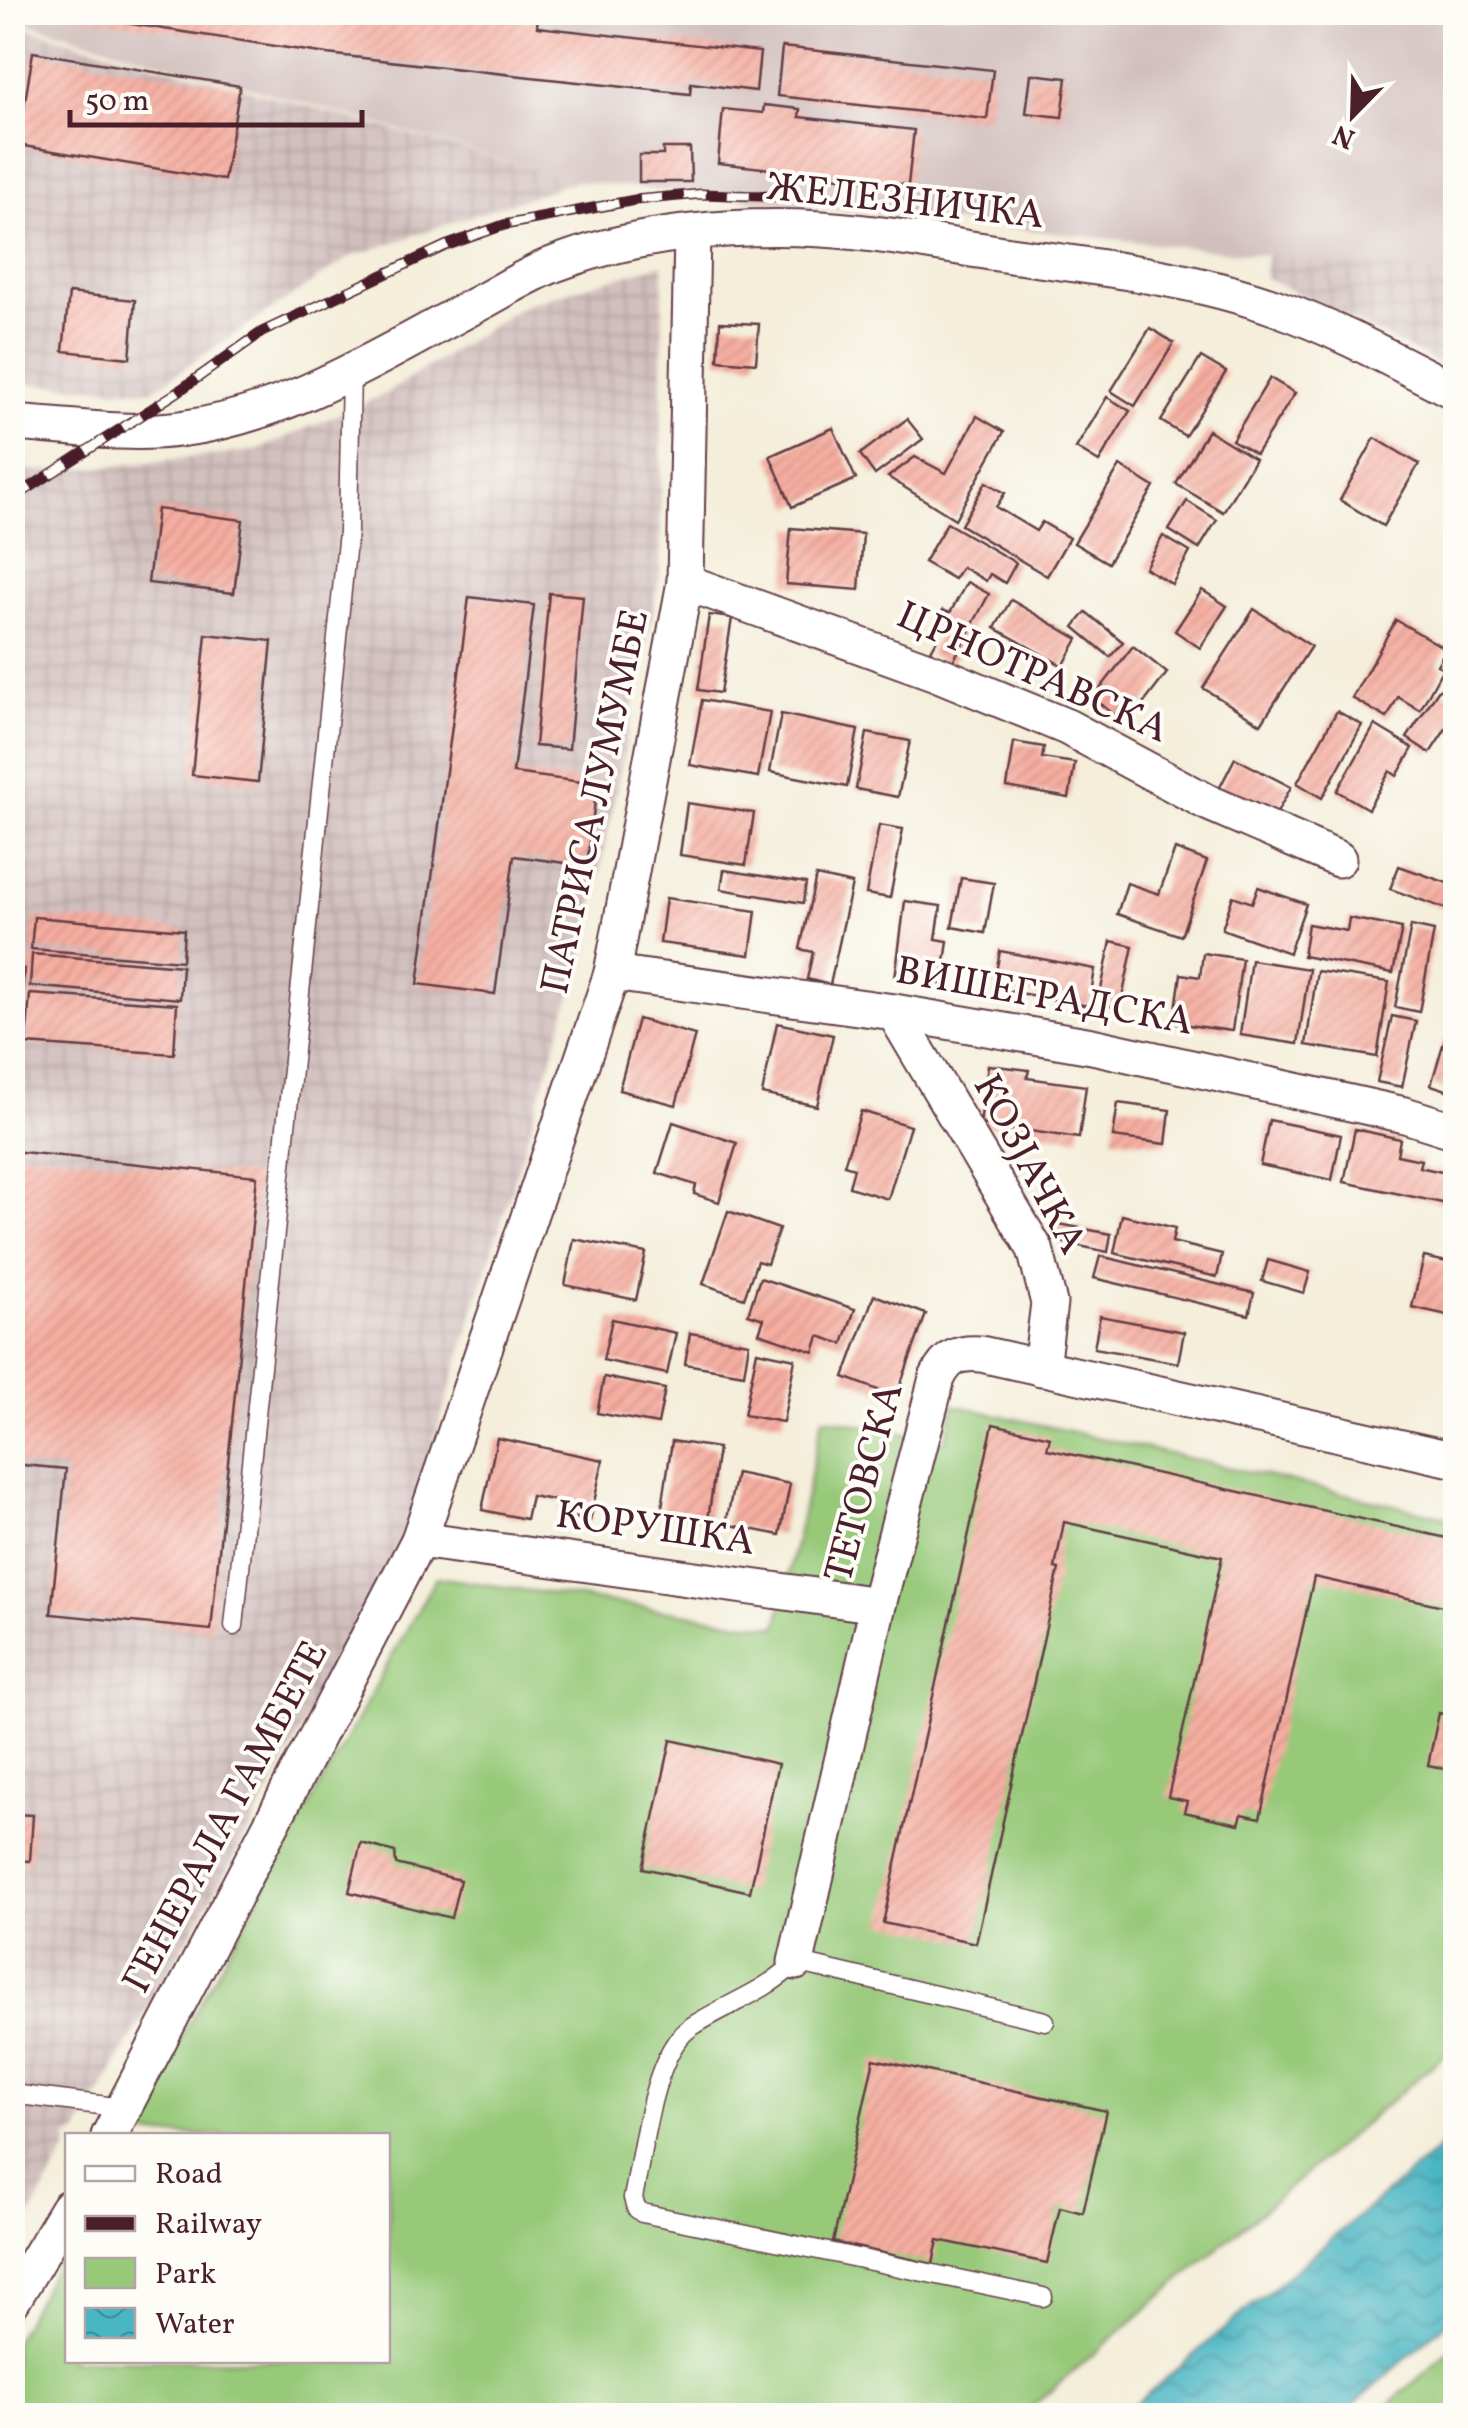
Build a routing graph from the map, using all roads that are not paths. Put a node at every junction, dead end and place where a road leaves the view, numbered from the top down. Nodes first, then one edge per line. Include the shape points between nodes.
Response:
1 (692, 233) junction
2 (351, 370) junction
3 (1456, 392) edge
4 (12, 423) edge
5 (685, 582) junction
6 (1338, 860) dead end
7 (612, 972) junction
8 (894, 1012) junction
9 (1456, 1131) edge
10 (1041, 1368) junction
11 (1456, 1460) edge
12 (420, 1540) junction
13 (878, 1604) junction
14 (234, 1626) dead end
15 (16, 1879) dead end
16 (12, 1917) edge
17 (796, 1962) junction
18 (1045, 2021) dead end
19 (12, 2094) edge
20 (116, 2122) edge
21 (65, 2213) edge
22 (1043, 2298) dead end
23 (12, 2301) edge

1 - 2 street, ЖЕЛЕЗНИЧКА via 624,242 554,264
1 - 3 street, ЖЕЛЕЗНИЧКА via 822,229 1209,286 1336,331
1 - 5 street, ПАТРИСА ЛУМУМБЕ
2 - 4 street, ЖЕЛЕЗНИЧКА via 261,411 177,430
2 - 14 lane via 348,532
5 - 6 street, ЦРНОТРАВСКА via 1067,727 1207,802
5 - 7 street, ПАТРИСА ЛУМУМБЕ
7 - 8 street, ВИШЕГРАДСКА
7 - 12 street, ПАТРИСА ЛУМУМБЕ
8 - 9 street, ВИШЕГРАДСКА via 1092,1046
8 - 10 street, КОЗЈАЧКА via 1035,1249 1049,1302
10 - 11 street, ТЕТОВСКА
10 - 13 street, ТЕТОВСКА via 966,1353 942,1366
12 - 13 street, КОРУШКА
12 - 20 street, ГЕНЕРАЛА ГАМБЕТЕ
13 - 17 street, ТЕТОВСКА
15 - 16 lane
17 - 18 lane
17 - 22 lane via 676,2038 660,2069 636,2208
19 - 20 lane
21 - 23 street

